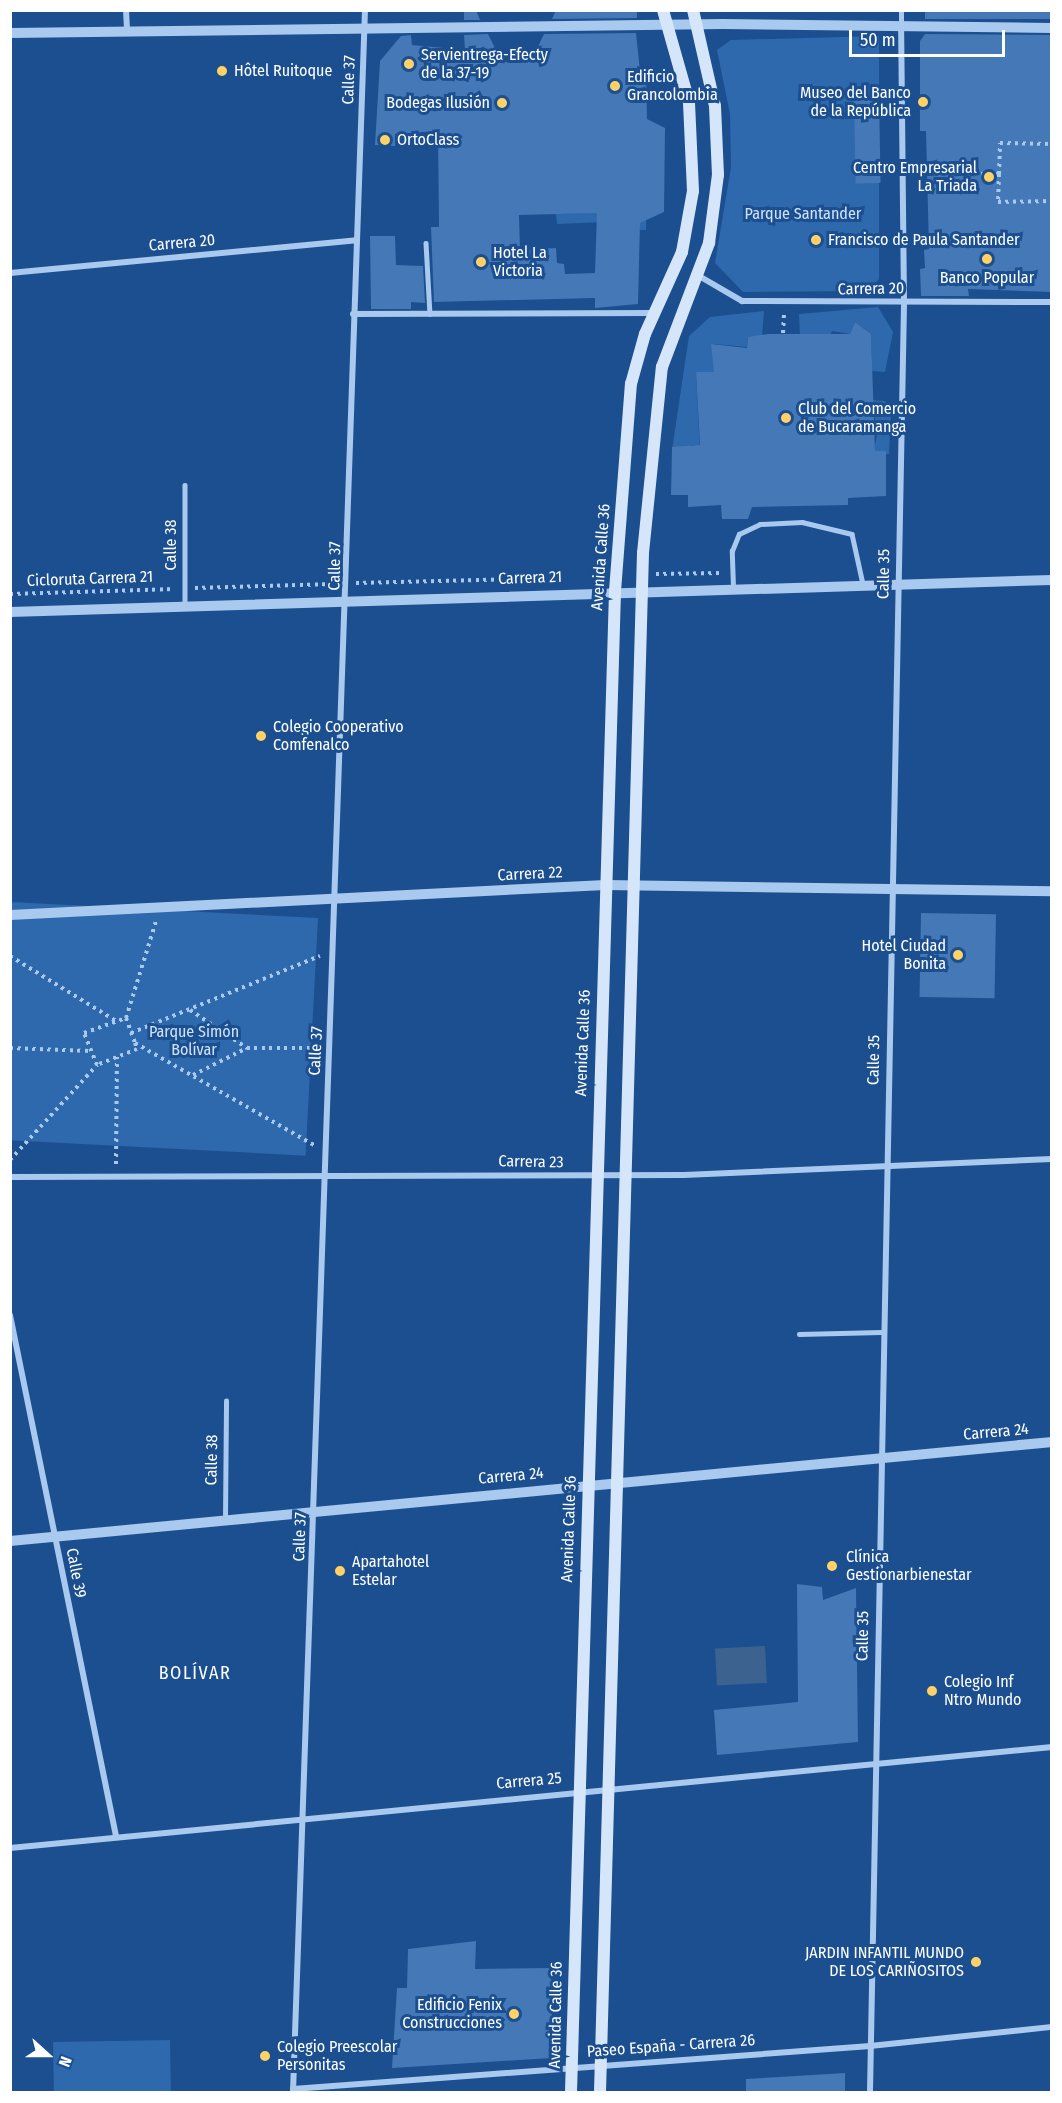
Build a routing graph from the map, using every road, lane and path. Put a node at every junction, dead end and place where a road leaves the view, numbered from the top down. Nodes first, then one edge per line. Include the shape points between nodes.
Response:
1 (126, 10) edge
2 (365, 10) edge
3 (663, 10) edge
4 (693, 10) edge
5 (902, 10) edge
6 (665, 24) junction
7 (695, 24) junction
8 (901, 28) junction
9 (1052, 28) edge
10 (365, 29) junction
11 (127, 32) junction
12 (10, 33) edge
13 (1052, 144) edge
14 (902, 174) junction
15 (999, 174) junction
16 (1052, 201) edge
17 (356, 240) junction
18 (426, 243) dead end
19 (10, 273) edge
20 (699, 276) junction
21 (904, 302) junction
22 (1052, 302) edge
23 (784, 303) junction
24 (654, 313) junction
25 (353, 314) junction
26 (430, 314) junction
27 (783, 333) dead end
28 (185, 486) dead end
29 (567, 577) dead end
30 (1052, 580) edge
31 (897, 582) junction
32 (348, 584) junction
33 (864, 584) junction
34 (733, 587) junction
35 (185, 588) junction
36 (641, 590) junction
37 (615, 591) junction
38 (10, 594) edge
39 (348, 599) junction
40 (185, 604) junction
41 (10, 612) edge
42 (605, 885) junction
43 (632, 886) junction
44 (891, 887) junction
45 (1052, 891) edge
46 (337, 898) junction
47 (160, 907) junction
48 (10, 915) edge
49 (335, 950) junction
50 (10, 956) edge
51 (189, 1009) junction
52 (126, 1018) junction
53 (117, 1021) junction
54 (131, 1033) junction
55 (135, 1043) junction
56 (330, 1047) junction
57 (10, 1048) edge
58 (247, 1048) junction
59 (91, 1051) junction
60 (117, 1057) junction
61 (97, 1065) junction
62 (193, 1076) junction
63 (325, 1151) junction
64 (1052, 1159) edge
65 (10, 1160) edge
66 (885, 1165) junction
67 (323, 1173) junction
68 (116, 1176) junction
69 (596, 1176) junction
70 (623, 1176) junction
71 (10, 1177) edge
72 (10, 1315) edge
73 (881, 1332) junction
74 (799, 1334) dead end
75 (226, 1401) dead end
76 (1052, 1442) edge
77 (879, 1458) junction
78 (615, 1482) junction
79 (586, 1484) junction
80 (314, 1510) junction
81 (225, 1519) junction
82 (55, 1537) junction
83 (10, 1541) edge
84 (1052, 1747) edge
85 (874, 1764) junction
86 (607, 1787) junction
87 (578, 1790) junction
88 (303, 1816) junction
89 (116, 1836) junction
90 (10, 1848) edge
91 (1052, 2027) edge
92 (870, 2046) junction
93 (601, 2065) junction
94 (571, 2067) junction
95 (293, 2091) edge
96 (571, 2092) edge
97 (600, 2092) edge
98 (870, 2092) edge

1 - 11 street
2 - 10 street, Calle 37
3 - 6 main road, Avenida Calle 36
4 - 7 main road
5 - 8 street
6 - 7 street
6 - 10 street
6 - 24 main road, Avenida Calle 36 via 689,102 693,192 682,252
7 - 8 street
7 - 20 main road via 718,140 715,210
8 - 9 street
8 - 14 street, Calle 35
10 - 11 street
10 - 17 street, Calle 37
11 - 12 street
13 - 15 path via 1000,143
14 - 15 path
14 - 21 street, Calle 35
15 - 16 path via 998,202
17 - 19 street, Carrera 20
17 - 25 street, Calle 37
18 - 26 lane
20 - 23 street, Carrera 20 via 727,297
20 - 36 main road via 669,338 659,383
21 - 22 street, Carrera 20
21 - 23 street, Carrera 20
21 - 31 street, Calle 35
23 - 27 path
24 - 26 street
24 - 37 main road, Avenida Calle 36 via 631,384
25 - 26 street
25 - 32 street, Calle 37
28 - 35 lane, Calle 38
29 - 32 path, Cicloruta Carrera 21
30 - 31 street, Carrera 21
31 - 33 street, Carrera 21
31 - 44 street, Calle 35
32 - 35 path, Cicloruta Carrera 21
32 - 39 street, Calle 37
33 - 34 street, Carrera 21
33 - 34 lane via 852,534 802,522 760,524 739,534 732,551
34 - 36 street, Carrera 21
35 - 38 path, Cicloruta Carrera 21
35 - 40 lane, Calle 38
36 - 37 street, Carrera 21
36 - 43 main road
37 - 39 street, Carrera 21
37 - 42 main road, Avenida Calle 36
39 - 40 street, Carrera 21
39 - 46 street, Calle 37
40 - 41 street, Carrera 21
42 - 43 street, Carrera 22
42 - 46 street, Carrera 22
42 - 69 main road, Avenida Calle 36
43 - 44 street, Carrera 22
43 - 70 main road
44 - 45 street, Carrera 22
44 - 66 street, Calle 35
46 - 47 street, Carrera 22
46 - 49 street, Calle 37
47 - 48 street, Carrera 22
47 - 52 path
49 - 51 path
49 - 56 street, Calle 37
50 - 53 path
51 - 54 path
51 - 58 path
52 - 53 path
52 - 54 path
53 - 59 path via 84,1033
54 - 55 path
55 - 60 path via 137,1049
55 - 62 path
56 - 58 path
56 - 63 street, Calle 37
57 - 59 path
58 - 62 path
59 - 61 path
60 - 61 path
60 - 68 path
61 - 65 path
62 - 63 path
63 - 67 street, Calle 37
64 - 66 street, Carrera 23
66 - 70 street, Carrera 23
66 - 73 street, Calle 35
67 - 68 street, Carrera 23
67 - 69 street, Carrera 23
67 - 80 street, Calle 37
68 - 71 street, Carrera 23
69 - 70 street, Carrera 23
69 - 79 main road, Avenida Calle 36
70 - 78 main road
72 - 82 street, Calle 39
73 - 74 lane
73 - 77 street, Calle 35
75 - 81 lane, Calle 38
76 - 77 street, Carrera 24
77 - 78 street, Carrera 24
77 - 85 street, Calle 35
78 - 79 street, Carrera 24
78 - 86 main road
79 - 80 street, Carrera 24
79 - 87 main road, Avenida Calle 36
80 - 81 street, Carrera 24
80 - 88 street, Calle 37
81 - 82 street, Carrera 24
82 - 83 street, Carrera 24
82 - 89 street, Calle 39
84 - 85 street, Carrera 25
85 - 86 street, Carrera 25
85 - 92 street, Calle 35
86 - 87 street, Carrera 25
86 - 93 main road
87 - 88 street, Carrera 25
87 - 94 main road, Avenida Calle 36
88 - 89 street, Carrera 25
88 - 95 street, Calle 37
89 - 90 street, Carrera 25
91 - 92 street, Paseo España - Carrera 26
92 - 93 street, Paseo España - Carrera 26
92 - 98 street, Calle 35
93 - 94 street, Paseo España - Carrera 26
93 - 97 main road
94 - 95 street, Paseo España - Carrera 26
94 - 96 main road, Avenida Calle 36

